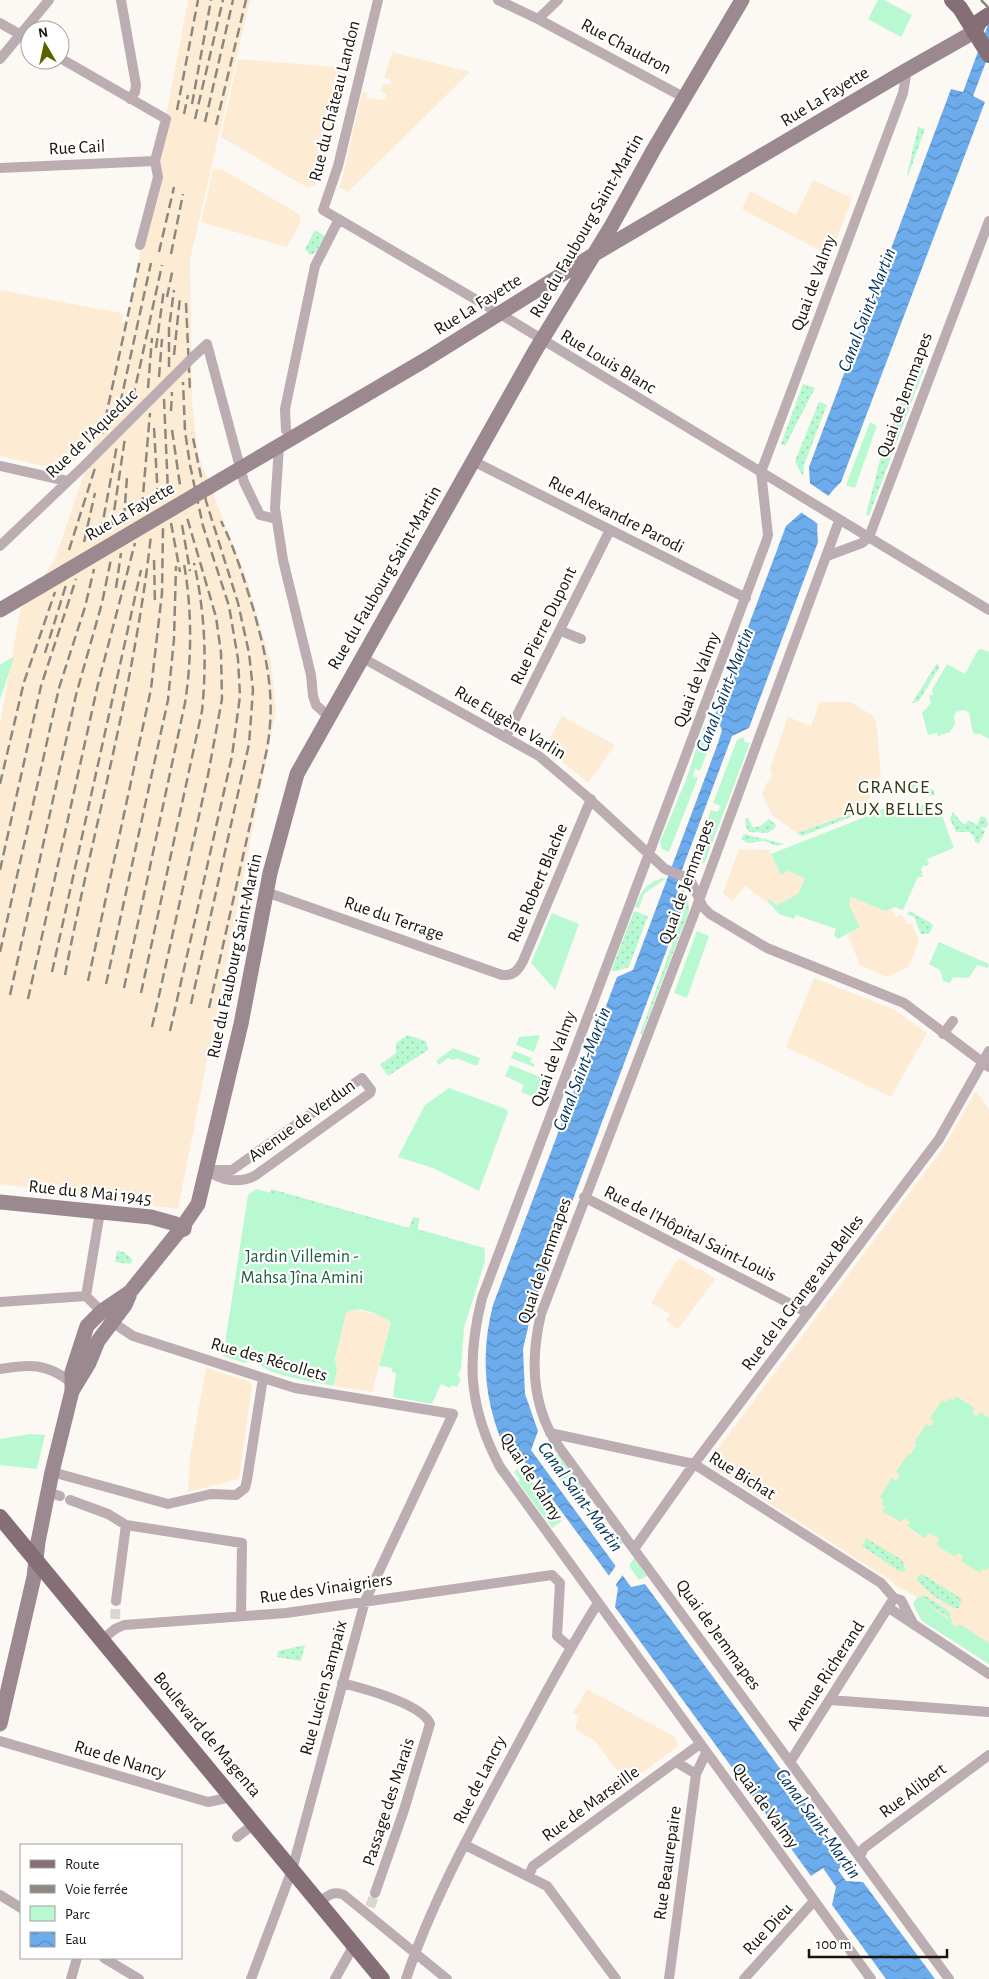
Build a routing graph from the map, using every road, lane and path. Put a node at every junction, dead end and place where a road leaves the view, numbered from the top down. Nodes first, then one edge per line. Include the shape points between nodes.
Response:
1 (49, 0) edge
2 (121, 0) edge
3 (378, 0) edge
4 (498, 0) edge
5 (558, 0) edge
6 (742, 0) edge
7 (952, 0) edge
8 (989, 15) edge
9 (538, 19) junction
10 (32, 20) edge
11 (0, 24) edge
12 (982, 31) edge
13 (20, 35) joint
14 (989, 55) edge
15 (0, 58) edge
16 (70, 64) edge
17 (907, 70) junction
18 (685, 98) junction
19 (130, 99) junction
20 (156, 161) junction
21 (0, 168) edge
22 (323, 210) joint
23 (339, 219) junction
24 (989, 221) edge
25 (140, 245) dead end
26 (593, 255) junction
27 (500, 314) junction
28 (541, 340) junction
29 (286, 443) junction
30 (472, 461) junction
31 (0, 466) edge
32 (240, 469) junction
33 (760, 472) junction
34 (67, 481) junction
35 (276, 519) junction
36 (839, 521) junction
37 (610, 530) junction
38 (869, 537) junction
39 (0, 546) edge
40 (827, 556) junction
41 (746, 598) junction
42 (0, 610) edge
43 (989, 610) edge
44 (561, 631) junction
45 (581, 639) dead end
46 (361, 657) junction
47 (328, 716) junction
48 (509, 732) junction
49 (591, 799) junction
50 (650, 856) junction
51 (266, 892) junction
52 (699, 896) junction
53 (511, 976) joint
54 (953, 1021) dead end
55 (943, 1034) junction
56 (989, 1051) edge
57 (986, 1065) edge
58 (236, 1166) junction
59 (207, 1170) junction
60 (233, 1180) junction
61 (584, 1197) junction
62 (0, 1202) edge
63 (100, 1212) junction
64 (180, 1226) junction
65 (86, 1296) junction
66 (0, 1302) edge
67 (808, 1313) junction
68 (107, 1317) junction
69 (0, 1370) edge
70 (262, 1378) junction
71 (72, 1387) junction
72 (453, 1414) joint
73 (550, 1433) junction
74 (694, 1464) junction
75 (52, 1472) junction
76 (70, 1500) dead end
77 (0, 1517) edge
78 (126, 1525) junction
79 (634, 1548) junction
80 (36, 1561) junction
81 (894, 1598) junction
82 (365, 1600) junction
83 (116, 1601) tunnel mouth
84 (598, 1603) junction
85 (889, 1608) junction
86 (241, 1616) junction
87 (915, 1626) junction
88 (102, 1640) junction
89 (570, 1647) junction
90 (989, 1674) edge
91 (342, 1683) junction
92 (830, 1700) junction
93 (989, 1712) edge
94 (0, 1724) edge
95 (0, 1741) edge
96 (703, 1748) junction
97 (989, 1755) edge
98 (676, 1762) junction
99 (790, 1762) junction
100 (696, 1774) junction
101 (232, 1797) junction
102 (254, 1824) junction
103 (237, 1837) dead end
104 (465, 1845) junction
105 (860, 1856) junction
106 (292, 1870) junction
107 (529, 1876) junction
108 (375, 1893) tunnel mouth
109 (0, 1896) edge
110 (814, 1901) junction
111 (319, 1902) junction
112 (20, 1907) edge
113 (354, 1945) junction
114 (415, 1952) junction
115 (77, 1959) edge
116 (106, 1959) edge
117 (71, 1979) edge
118 (139, 1979) edge
119 (250, 1979) edge
120 (335, 1979) edge
121 (382, 1979) edge
122 (406, 1979) edge
123 (448, 1979) edge
124 (616, 1979) edge
125 (668, 1979) edge
126 (744, 1979) edge
127 (871, 1979) edge
128 (949, 1979) edge

1 - 10 street
2 - 19 street via 136,85
3 - 22 street, Rue du Château Landon via 338,166
4 - 9 street, Rue Chaudron
5 - 9 street
6 - 18 main road, Rue du Faubourg Saint-Martin
7 - 12 main road
8 - 12 main road via 980,21
9 - 18 street, Rue Chaudron
11 - 13 street
12 - 14 main road
12 - 17 main road, Rue La Fayette
13 - 15 street
16 - 19 street
17 - 26 main road, Rue La Fayette
17 - 33 street, Quai de Valmy via 903,93
18 - 26 main road, Rue du Faubourg Saint-Martin
19 - 20 street via 166,119
20 - 21 street, Rue Cail
20 - 25 street, bridge via 158,177
22 - 23 street, Rue Louis Blanc
23 - 27 street, Rue Louis Blanc
23 - 29 street via 313,273 285,409
24 - 38 street, Quai de Jemmapes
26 - 27 main road, Rue La Fayette
26 - 28 main road, Rue du Faubourg Saint-Martin
27 - 28 street, Rue Louis Blanc
27 - 29 main road, Rue La Fayette
28 - 30 main road, Rue du Faubourg Saint-Martin
28 - 33 street, Rue Louis Blanc
29 - 32 main road, Rue La Fayette
29 - 35 street
30 - 37 street, Rue Alexandre Parodi
30 - 46 main road, Rue du Faubourg Saint-Martin
31 - 34 street
32 - 34 street, Rue de l'Aqueduc, bridge via 207,344
32 - 35 street via 260,515
32 - 42 main road, Rue La Fayette, bridge
33 - 36 street, Rue Louis Blanc
33 - 41 street, Quai de Valmy via 768,535
34 - 39 street, Rue de l'Aqueduc
35 - 47 street via 313,696 316,705
36 - 38 street
36 - 40 street, Quai de Jemmapes
37 - 41 street, Rue Alexandre Parodi
37 - 44 street, Rue Pierre Dupont
38 - 40 street via 862,543
38 - 43 street
40 - 52 street, Quai de Jemmapes
41 - 50 street, Quai de Valmy
44 - 45 street
44 - 48 street, Rue Pierre Dupont
46 - 47 main road, Rue du Faubourg Saint-Martin
46 - 48 street, Rue Eugène Varlin
47 - 51 main road, Rue du Faubourg Saint-Martin via 296,774
48 - 49 street, Rue Eugène Varlin
49 - 50 street, Rue Eugène Varlin
49 - 53 street, Rue Robert Blache via 524,961
50 - 52 street, Rue Eugène Varlin via 665,869 690,879
50 - 84 street, Quai de Valmy via 482,1298 473,1334 474,1394 486,1440 500,1467
51 - 53 street, Rue du Terrage
51 - 59 main road, Rue du Faubourg Saint-Martin via 241,1024
52 - 55 street via 710,914 753,941 904,1003
52 - 61 street, Quai de Jemmapes
54 - 55 street
55 - 57 street
56 - 57 street, Rue de la Grange aux Belles
57 - 67 street, Rue de la Grange aux Belles via 939,1139
58 - 59 street, Avenue de Verdun via 228,1172
58 - 60 street, Avenue de Verdun
58 - 60 street, Avenue de Verdun via 360,1079 372,1090 256,1175 243,1181
59 - 60 street via 214,1176
59 - 64 main road, Rue du Faubourg Saint-Martin via 198,1204
61 - 67 street, Rue de l'Hôpital Saint-Louis
61 - 73 street, Quai de Jemmapes via 541,1314 536,1337 535,1383 540,1409
62 - 63 main road, Rue du 8 Mai 1945
63 - 64 main road, Rue du 8 Mai 1945 via 151,1217
63 - 65 street
64 - 68 main road, Rue du Faubourg Saint-Martin
65 - 66 street
65 - 68 street, Rue des Récollets
67 - 74 street, Rue de la Grange aux Belles
68 - 70 street, Rue des Récollets via 133,1336
68 - 71 main road, Rue du Faubourg Saint-Martin via 89,1363
69 - 71 street via 36,1366 51,1370
70 - 72 street, Rue des Récollets via 295,1388
70 - 75 street via 247,1480 245,1488 236,1495 211,1494 168,1504
71 - 75 main road, Rue du Faubourg Saint-Martin
72 - 82 street, Rue Lucien Sampaix
73 - 74 street, Rue Bichat
73 - 79 street, Quai de Jemmapes
74 - 79 street, Rue de la Grange aux Belles
74 - 81 street, Rue Bichat via 881,1583
75 - 80 main road, Rue du Faubourg Saint-Martin via 54,1494
76 - 78 street via 108,1514
77 - 80 main road, Boulevard de Magenta
78 - 83 street
78 - 86 street via 242,1543
79 - 99 street, Quai de Jemmapes
80 - 88 main road, Boulevard de Magenta
80 - 94 main road, Rue du Faubourg Saint-Martin
81 - 85 street
81 - 87 street, Rue Bichat via 901,1600
82 - 86 street, Rue des Vinaigriers via 286,1613
82 - 89 street, Rue des Vinaigriers via 552,1575 560,1583 557,1636
82 - 91 street, Rue Lucien Sampaix
84 - 89 street, Rue de Lancry
84 - 96 street, Quai de Valmy
85 - 87 street, Rue Bichat
85 - 92 street, Avenue Richerand
86 - 88 street, Rue des Vinaigriers via 116,1623
87 - 90 street, Rue Bichat
88 - 101 main road, Boulevard de Magenta
89 - 104 street, Rue de Lancry
91 - 106 street, Rue Lucien Sampaix
91 - 108 street, Passage des Marais via 387,1695 429,1721 430,1729
92 - 93 street
92 - 99 street, Avenue Richerand
95 - 101 street, Rue de Nancy via 208,1802
96 - 98 street, Rue de Marseille
96 - 100 street, Rue Beaurepaire
96 - 110 street, Quai de Valmy
97 - 105 street, Rue Alibert via 864,1848
98 - 100 street
98 - 107 street, Rue de Marseille via 533,1866
99 - 105 street, Quai de Jemmapes
100 - 125 street, Rue Beaurepaire
101 - 102 main road, Boulevard de Magenta
102 - 103 street
102 - 106 main road, Boulevard de Magenta
104 - 107 street
104 - 114 street, Rue de Lancry
105 - 128 street, Quai de Jemmapes
106 - 111 main road, Boulevard de Magenta
106 - 119 street, Rue Lucien Sampaix
107 - 124 street via 547,1886
109 - 112 street
110 - 126 street, Rue Dieu
110 - 127 street, Quai de Valmy
111 - 113 main road, Boulevard de Magenta
111 - 114 street via 338,1892 369,1910
113 - 120 street
113 - 121 main road, Boulevard de Magenta
114 - 122 street, Rue de Lancry
114 - 123 street
115 - 117 street
116 - 118 street

